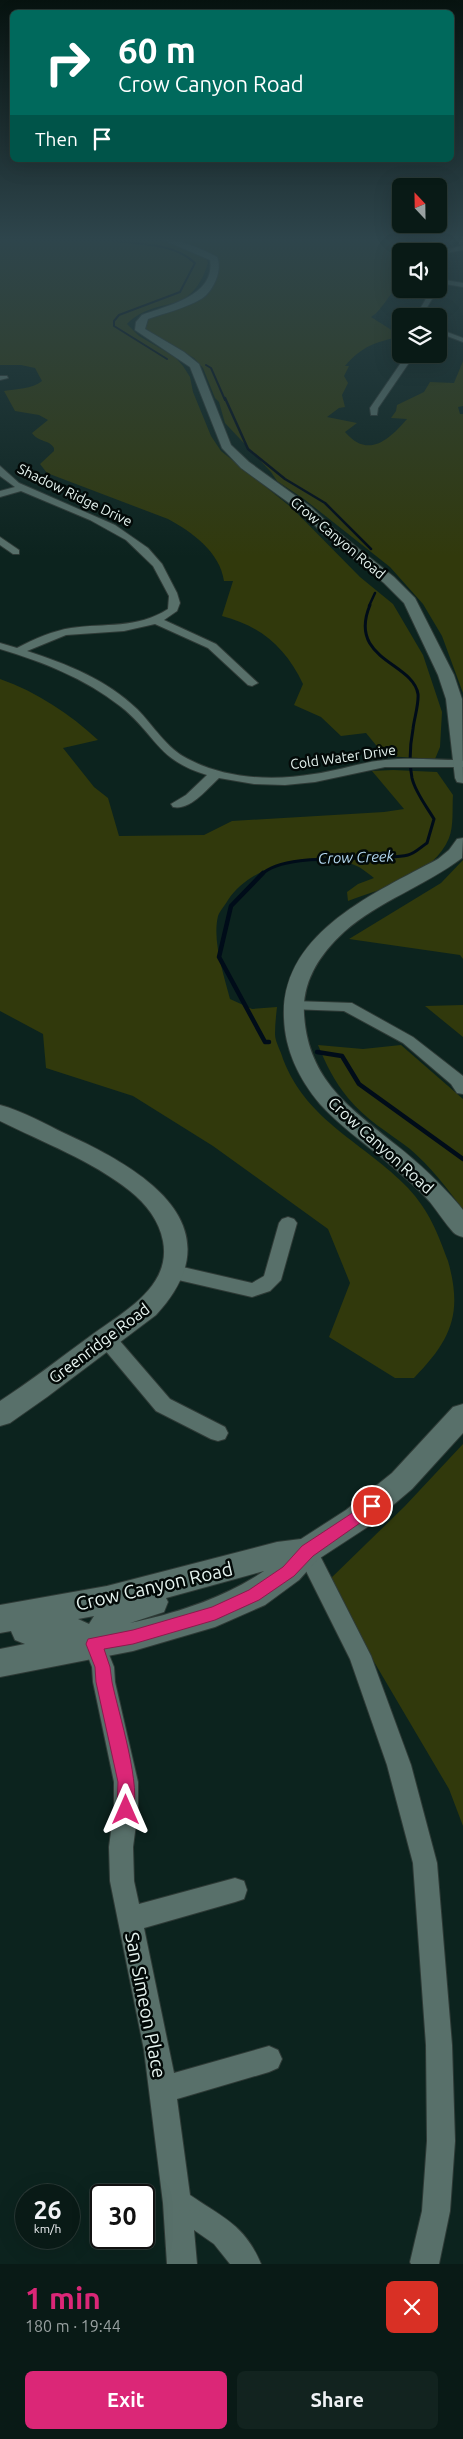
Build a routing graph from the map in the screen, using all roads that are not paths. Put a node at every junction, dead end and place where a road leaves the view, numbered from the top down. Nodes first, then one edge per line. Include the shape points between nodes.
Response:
1 (166, 346) edge
2 (405, 363) edge
3 (374, 413) dead end
4 (0, 469) edge
5 (22, 488) junction
6 (0, 494) edge
7 (0, 540) edge
8 (16, 552) dead end
9 (157, 621) junction
10 (0, 646) edge
11 (19, 651) junction
12 (252, 683) dead end
13 (420, 764) joint
14 (462, 771) edge
15 (216, 774) junction
16 (177, 804) dead end
17 (463, 843) edge
18 (294, 1006) junction
19 (463, 1089) edge
20 (0, 1112) edge
21 (288, 1223) dead end
22 (463, 1228) edge
23 (174, 1272) junction
24 (106, 1338) junction
25 (0, 1415) edge
26 (463, 1415) edge
27 (218, 1433) dead end
28 (307, 1551) junction
29 (235, 1568) junction
30 (0, 1619) edge
31 (0, 1633) edge
32 (94, 1644) junction
33 (0, 1663) edge
34 (235, 1890) dead end
35 (129, 1920) junction
36 (269, 2059) dead end
37 (162, 2090) junction
38 (177, 2203) junction
39 (425, 2262) dead end
40 (182, 2264) edge
41 (246, 2264) edge

1 - 14 main road, Crow Canyon Road via 195,366 226,446 233,455 307,510 410,602 446,675 454,699
2 - 3 street via 374,408
4 - 5 street, Shadow Ridge Drive via 7,479
5 - 6 street
5 - 9 street, Shadow Ridge Drive via 124,534 146,550 160,566 175,600 172,611
7 - 8 street
9 - 11 street via 126,628 72,631
9 - 12 street via 212,646
10 - 11 street, Cold Water Drive
11 - 15 street, Cold Water Drive via 75,673 110,693 139,718 165,750 176,758
13 - 14 street, Cold Water Drive
13 - 15 street, Cold Water Drive via 376,764 293,780 255,780
15 - 16 street via 190,798
17 - 18 main road, Crow Canyon Road via 456,854 444,863 353,916 322,941 307,958 297,980
18 - 19 street via 347,1006 408,1040 457,1080
18 - 22 main road, Crow Canyon Road via 300,1055 316,1083 336,1107 447,1206
20 - 23 main road, Greenridge Road via 100,1160 140,1186 162,1209 174,1230 178,1244
21 - 23 street via 272,1280 264,1286 252,1290
23 - 24 main road, Greenridge Road via 164,1290 147,1309
24 - 25 main road, Greenridge Road
24 - 27 street via 164,1405
26 - 28 main road, Crow Canyon Road via 402,1481 356,1519
28 - 29 main road, Crow Canyon Road via 277,1555
28 - 32 main road, Crow Canyon Road via 289,1571 254,1595 215,1613 133,1637
28 - 39 street via 360,1656 399,1765 425,1863 439,2045 441,2141 436,2211
29 - 30 main road, Crow Canyon Road via 107,1600
29 - 32 main road via 206,1584 113,1616 102,1627
31 - 32 main road via 55,1625 76,1630
32 - 33 main road, Crow Canyon Road
32 - 35 street, San Simeon Place via 103,1667 126,1782 121,1847 122,1881
34 - 35 street, San Simeon Place
35 - 37 street, San Simeon Place via 157,2050
36 - 37 street, San Simeon Place
37 - 38 street, San Simeon Place
38 - 40 street, San Simeon Place
38 - 41 street via 194,2216 217,2226 233,2242

